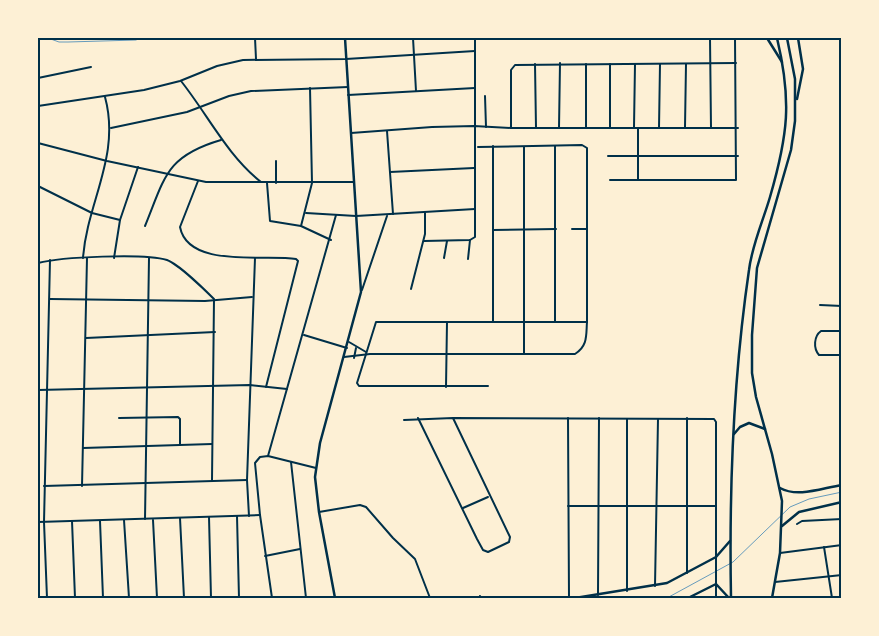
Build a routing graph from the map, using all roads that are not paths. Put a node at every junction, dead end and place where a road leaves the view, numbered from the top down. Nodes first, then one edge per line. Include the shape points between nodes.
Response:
1 (255, 38) edge
2 (345, 38) edge
3 (413, 38) edge
4 (475, 38) edge
5 (710, 38) edge
6 (735, 38) edge
7 (767, 38) edge
8 (777, 38) edge
9 (787, 38) edge
10 (798, 38) edge
11 (475, 51) junction
12 (414, 55) junction
13 (256, 59) junction
14 (346, 59) junction
15 (560, 63) junction
16 (710, 63) junction
17 (736, 63) junction
18 (535, 64) junction
19 (586, 64) junction
20 (610, 64) junction
21 (635, 64) junction
22 (660, 64) junction
23 (686, 64) junction
24 (784, 64) junction
25 (92, 67) dead end
26 (38, 78) edge
27 (180, 81) junction
28 (348, 87) junction
29 (310, 88) junction
30 (475, 88) junction
31 (416, 91) junction
32 (348, 95) junction
33 (485, 96) dead end
34 (104, 97) junction
35 (796, 100) junction
36 (38, 106) edge
37 (201, 107) junction
38 (474, 126) junction
39 (486, 127) junction
40 (111, 128) junction
41 (511, 128) junction
42 (536, 128) junction
43 (559, 128) junction
44 (586, 128) junction
45 (610, 128) junction
46 (634, 128) junction
47 (638, 128) junction
48 (659, 128) junction
49 (685, 128) junction
50 (711, 128) junction
51 (738, 128) junction
52 (387, 130) junction
53 (351, 133) junction
54 (221, 140) junction
55 (38, 143) edge
56 (493, 146) junction
57 (555, 146) junction
58 (478, 147) dead end
59 (524, 147) junction
60 (608, 156) dead end
61 (638, 156) junction
62 (738, 156) junction
63 (107, 161) junction
64 (276, 161) dead end
65 (138, 167) junction
66 (474, 168) junction
67 (390, 172) junction
68 (166, 174) junction
69 (610, 180) dead end
70 (638, 180) junction
71 (198, 181) junction
72 (261, 182) junction
73 (267, 182) junction
74 (354, 182) junction
75 (276, 183) junction
76 (312, 183) junction
77 (38, 186) edge
78 (474, 209) junction
79 (425, 212) junction
80 (92, 213) junction
81 (306, 213) junction
82 (393, 214) junction
83 (336, 215) junction
84 (388, 215) junction
85 (356, 216) junction
86 (120, 220) junction
87 (146, 226) dead end
88 (301, 226) junction
89 (556, 229) junction
90 (572, 229) dead end
91 (586, 229) junction
92 (493, 230) junction
93 (524, 230) junction
94 (331, 240) junction
95 (470, 240) junction
96 (424, 241) junction
97 (447, 241) junction
98 (83, 258) junction
99 (87, 258) junction
100 (114, 258) junction
101 (149, 258) junction
102 (255, 258) junction
103 (444, 258) dead end
104 (468, 259) dead end
105 (50, 260) junction
106 (38, 263) edge
107 (411, 289) dead end
108 (361, 292) junction
109 (252, 297) junction
110 (50, 299) junction
111 (86, 299) junction
112 (214, 299) junction
113 (149, 300) junction
114 (820, 305) dead end
115 (842, 306) edge
116 (524, 320) junction
117 (447, 321) junction
118 (493, 321) junction
119 (554, 321) junction
120 (587, 322) junction
121 (842, 331) edge
122 (215, 332) junction
123 (303, 334) junction
124 (149, 335) junction
125 (86, 338) junction
126 (349, 342) junction
127 (347, 348) junction
128 (356, 348) junction
129 (366, 354) junction
130 (446, 354) junction
131 (524, 354) junction
132 (842, 355) edge
133 (344, 358) junction
134 (354, 358) junction
135 (250, 386) junction
136 (266, 386) junction
137 (488, 386) dead end
138 (446, 387) junction
139 (148, 388) junction
140 (214, 388) junction
141 (48, 389) junction
142 (84, 389) junction
143 (287, 389) junction
144 (38, 390) edge
145 (147, 417) junction
146 (119, 418) dead end
147 (418, 418) junction
148 (453, 418) junction
149 (568, 418) junction
150 (599, 418) junction
151 (688, 418) junction
152 (628, 419) junction
153 (658, 419) junction
154 (404, 420) dead end
155 (765, 429) junction
156 (733, 435) junction
157 (180, 444) junction
158 (212, 444) junction
159 (147, 446) junction
160 (83, 448) junction
161 (268, 456) junction
162 (291, 462) junction
163 (316, 468) junction
164 (212, 480) junction
165 (248, 480) junction
166 (147, 483) junction
167 (842, 485) edge
168 (44, 486) junction
169 (82, 486) junction
170 (780, 488) junction
171 (489, 497) junction
172 (842, 502) edge
173 (568, 506) junction
174 (598, 506) junction
175 (628, 506) junction
176 (657, 506) junction
177 (687, 506) junction
178 (715, 506) junction
179 (463, 508) junction
180 (319, 512) junction
181 (260, 515) junction
182 (237, 516) junction
183 (249, 516) junction
184 (209, 517) junction
185 (180, 518) junction
186 (145, 519) junction
187 (842, 519) edge
188 (124, 520) junction
189 (153, 520) junction
190 (72, 521) junction
191 (100, 521) junction
192 (38, 522) edge
193 (44, 522) junction
194 (796, 524) dead end
195 (782, 526) junction
196 (731, 540) junction
197 (824, 546) junction
198 (842, 546) edge
199 (300, 548) junction
200 (780, 553) junction
201 (265, 556) junction
202 (716, 557) junction
203 (687, 573) junction
204 (829, 575) junction
205 (842, 575) edge
206 (775, 582) junction
207 (716, 584) junction
208 (655, 586) junction
209 (626, 591) junction
210 (598, 595) junction
211 (48, 598) edge
212 (75, 598) edge
213 (103, 598) edge
214 (130, 598) edge
215 (157, 598) edge
216 (184, 598) edge
217 (211, 598) edge
218 (239, 598) edge
219 (272, 598) edge
220 (306, 598) edge
221 (335, 598) edge
222 (430, 598) edge
223 (569, 598) edge
224 (575, 598) edge
225 (688, 598) edge
226 (716, 598) edge
227 (730, 598) edge
228 (772, 598) edge
229 (832, 598) edge

1 - 13 street
2 - 14 main road
3 - 12 street
4 - 11 street
5 - 16 street
6 - 17 street
7 - 24 main road
8 - 24 main road
9 - 35 main road
10 - 35 main road via 802,69 801,88
11 - 12 street
11 - 30 street
12 - 14 street
12 - 31 street
13 - 14 street
13 - 27 street via 217,66
14 - 28 main road
15 - 18 street
15 - 19 street
15 - 43 street
16 - 17 street
16 - 23 street
16 - 50 street
17 - 51 street
18 - 41 street via 511,68
18 - 42 street
19 - 20 street
19 - 44 street
20 - 21 street
20 - 45 street
21 - 22 street
21 - 46 street
22 - 23 street
22 - 48 street
23 - 49 street
24 - 156 main road via 788,98 786,127 778,169 749,268
25 - 26 street
27 - 34 street
27 - 37 street
28 - 29 street
28 - 32 main road
29 - 37 street via 251,91
29 - 76 street
30 - 31 street
30 - 38 street
31 - 32 street
32 - 53 main road
33 - 39 street
34 - 36 street
34 - 40 street
35 - 155 main road via 790,150 757,268 753,301 752,373
37 - 40 street
37 - 54 street
38 - 39 street
38 - 52 street
38 - 66 street
39 - 41 street
40 - 63 street
41 - 42 street
42 - 43 street
43 - 44 street
44 - 45 street
45 - 46 street
46 - 47 street
47 - 48 street
47 - 61 street
48 - 49 street
49 - 50 street
50 - 51 street
51 - 62 street
52 - 53 street
52 - 67 street
53 - 74 main road
54 - 68 street via 186,154
54 - 72 street
55 - 63 street
56 - 58 street
56 - 59 street
56 - 92 street
57 - 59 street
57 - 89 street
57 - 91 street via 586,146
59 - 93 street
60 - 61 street
61 - 62 street
61 - 70 street
62 - 70 street via 736,180
63 - 65 street
63 - 80 street
64 - 75 street
65 - 68 street
65 - 86 street
66 - 67 street
66 - 78 street
67 - 82 street
68 - 71 street
68 - 87 street
69 - 70 street
71 - 72 street
71 - 102 street via 180,227 184,236 199,249 216,256
72 - 73 street
73 - 75 street
73 - 88 street via 270,221
74 - 76 street
74 - 85 main road
75 - 76 street
76 - 81 street
77 - 80 street
78 - 79 street
78 - 95 street via 474,239
79 - 82 street
79 - 96 street
80 - 86 street
80 - 98 street
81 - 83 street
81 - 88 street
82 - 84 street
83 - 85 street
83 - 94 street
84 - 85 street
84 - 108 street
85 - 108 main road
86 - 100 street
88 - 94 street
89 - 93 street
89 - 119 street
90 - 91 street
91 - 120 street
92 - 93 street
92 - 118 street
93 - 116 street
94 - 123 street
95 - 97 street
95 - 104 street
96 - 97 street
96 - 107 street
97 - 103 street
98 - 99 street
98 - 105 street
99 - 100 street
99 - 111 street
100 - 101 street
101 - 112 street via 171,262
101 - 113 street
102 - 109 street
102 - 136 street via 279,257 297,260 298,264
105 - 106 street
105 - 110 street
108 - 126 main road
109 - 112 street
109 - 135 street
110 - 111 street
110 - 141 street
111 - 113 street
111 - 125 street
112 - 113 street
112 - 122 street
113 - 124 street
114 - 115 street
116 - 118 street
116 - 119 street
116 - 131 street
117 - 118 street
117 - 129 street via 374,322
117 - 130 street
119 - 120 street
120 - 131 street via 585,344 575,354
121 - 132 street via 821,331 815,344 819,355
122 - 124 street
122 - 140 street
123 - 127 street
123 - 143 street
124 - 125 street
124 - 139 street
125 - 142 street
126 - 127 main road
126 - 128 street
127 - 133 main road
128 - 129 street
128 - 134 street
129 - 130 street
129 - 134 street
129 - 138 street via 358,385
130 - 131 street
130 - 138 street
133 - 134 street
133 - 163 main road
135 - 136 street
135 - 140 street
135 - 165 street
136 - 143 street
137 - 138 street
139 - 140 street
139 - 142 street
139 - 145 street
140 - 158 street
141 - 142 street
141 - 144 street
141 - 168 street
142 - 160 street
143 - 161 street
145 - 146 street
145 - 157 street via 179,418
145 - 159 street
147 - 148 street
147 - 154 street
147 - 179 street
148 - 149 street
148 - 171 street
149 - 150 street
149 - 173 street
150 - 152 street
150 - 174 street
151 - 153 street
151 - 177 street
151 - 178 street via 716,420
152 - 153 street
152 - 175 street
153 - 176 street
155 - 156 main road via 749,423
155 - 170 main road
156 - 196 main road
157 - 158 street
157 - 159 street
158 - 164 street
159 - 160 street
159 - 166 street
160 - 169 street
161 - 162 street
161 - 181 street via 260,456 255,463
162 - 163 street
162 - 199 street
163 - 180 main road
164 - 165 street
164 - 166 street
165 - 183 street
166 - 169 street
166 - 186 street
167 - 170 main road via 800,492
168 - 169 street
168 - 193 street
170 - 195 main road
171 - 179 street
171 - 179 street via 510,540 498,548 485,552
172 - 195 main road via 799,512
173 - 174 street
173 - 223 street
174 - 175 street
174 - 210 street
175 - 176 street
175 - 209 street
176 - 177 street
176 - 208 street
177 - 178 street
177 - 203 street
178 - 202 street
180 - 221 main road
180 - 222 street via 360,505 366,507 415,559
181 - 183 street
181 - 201 street
182 - 183 street
182 - 184 street
182 - 218 street
184 - 185 street
184 - 217 street
185 - 189 street
185 - 216 street
186 - 188 street
186 - 189 street
187 - 194 street
188 - 191 street
188 - 214 street
189 - 215 street
190 - 191 street
190 - 193 street
190 - 212 street
191 - 213 street
192 - 193 street
193 - 211 street
195 - 200 main road
196 - 202 main road
196 - 227 main road
197 - 198 street
197 - 200 street
197 - 204 street
199 - 201 street
199 - 220 street
200 - 206 main road
201 - 219 street
202 - 203 main road
202 - 207 street
203 - 208 main road
204 - 205 street
204 - 206 street
204 - 229 street
206 - 228 main road
207 - 225 main road
207 - 226 street
207 - 227 main road
208 - 209 main road
209 - 210 main road
210 - 224 main road

